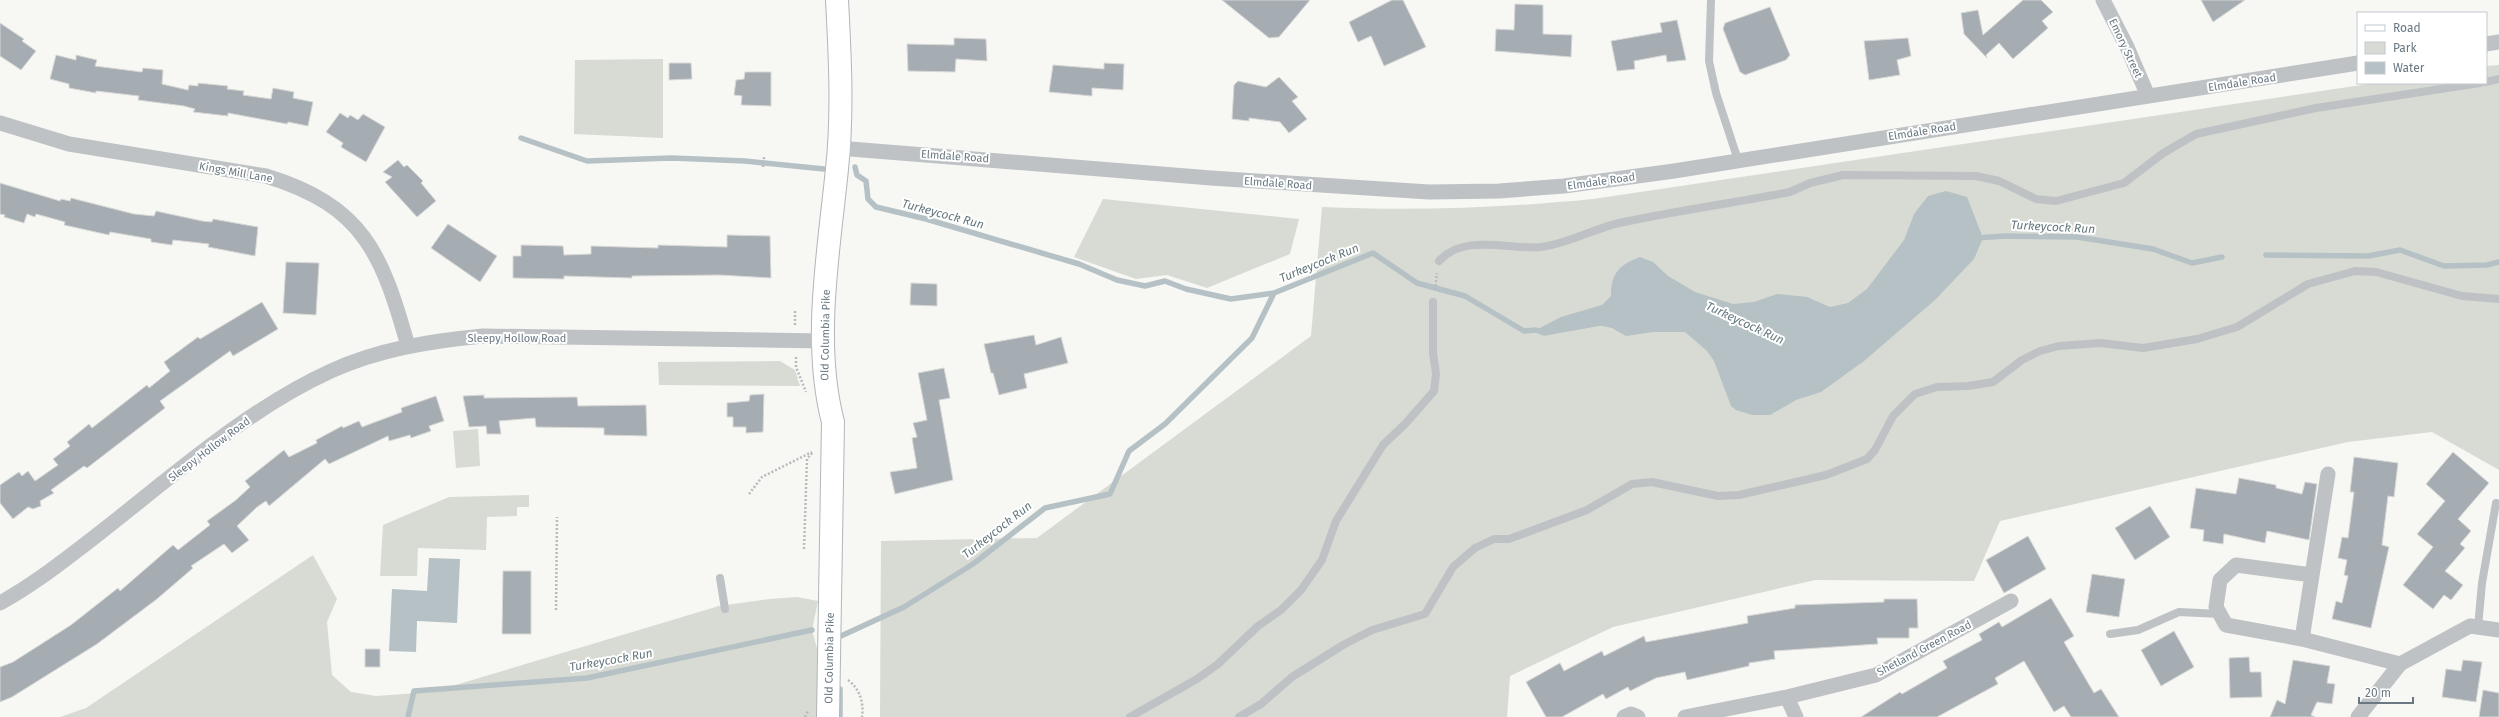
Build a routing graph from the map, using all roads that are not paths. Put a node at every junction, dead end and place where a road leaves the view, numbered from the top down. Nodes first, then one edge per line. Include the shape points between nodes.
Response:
1 (837, 0) edge
2 (1711, 0) edge
3 (2102, 0) edge
4 (2499, 42) edge
5 (2487, 44) edge
6 (2357, 63) edge
7 (2499, 79) edge
8 (2487, 82) edge
9 (2473, 84) edge
10 (2148, 96) junction
11 (0, 123) edge
12 (838, 148) junction
13 (1738, 160) junction
14 (1439, 261) road end
15 (2499, 300) edge
16 (1433, 302) road end
17 (824, 341) junction
18 (408, 346) junction
19 (2328, 474) dead end
20 (2496, 503) dead end
21 (2312, 575) junction
22 (720, 578) dead end
23 (2011, 601) dead end
24 (0, 603) edge
25 (725, 609) dead end
26 (2220, 614) junction
27 (2478, 627) junction
28 (2499, 630) edge
29 (2110, 634) dead end
30 (2302, 639) junction
31 (2400, 664) junction
32 (1787, 697) junction
33 (1694, 716) edge
34 (828, 717) edge
35 (1130, 717) edge
36 (1239, 717) edge
37 (1624, 717) edge
38 (1638, 717) edge
39 (1796, 717) edge
40 (2358, 717) edge

1 - 12 street, Old Columbia Pike
2 - 13 lane via 1709,61 1716,93
3 - 10 street, Emory Street via 2127,47
4 - 5 street
6 - 10 street, Elmdale Road
7 - 8 lane
9 - 14 lane via 2324,106 2196,134 2162,154 2124,183 2056,201 2036,199 1999,181 1976,176 1843,175 1810,183 1790,192 1617,224 1542,247 1477,245 1456,248 1448,251
10 - 13 street, Elmdale Road
11 - 18 street, Kings Mill Lane via 69,144 266,176 293,184 319,197 342,213 361,233 379,260 391,288
12 - 13 street, Elmdale Road via 1211,178 1429,192 1499,191 1564,186
12 - 17 street, Old Columbia Pike via 826,256
15 - 36 lane via 2462,296 2376,272 2355,270 2308,284 2237,326 2197,339 2143,348 2101,343 2059,346 2040,351 2022,360 1993,382 1937,387 1915,394 1893,416 1875,450 1867,459 1826,475 1739,495 1718,496 1652,482 1632,484 1587,510 1523,535 1509,539 1494,539 1475,548 1453,567 1425,614 1372,630 1344,645 1292,677 1261,704
16 - 35 lane via 1433,353 1436,374 1434,391 1383,445 1336,521 1322,560 1301,590 1218,664 1197,679
17 - 18 street, Sleepy Hollow Road via 483,336
17 - 34 street, Old Columbia Pike via 825,392 833,422
18 - 24 street, Sleepy Hollow Road via 332,370 290,391 244,422 54,568
19 - 21 street
20 - 27 lane via 2482,583
21 - 26 street via 2236,565 2220,580 2216,608
21 - 30 street
22 - 25 lane
23 - 32 street, Shetland Green Road via 1876,675
26 - 29 lane via 2180,612 2138,630
26 - 30 street via 2226,624
27 - 28 street
27 - 31 street via 2470,626
30 - 31 street
31 - 40 street
32 - 33 street, Shetland Green Road
32 - 39 street
37 - 38 street via 1631,714

